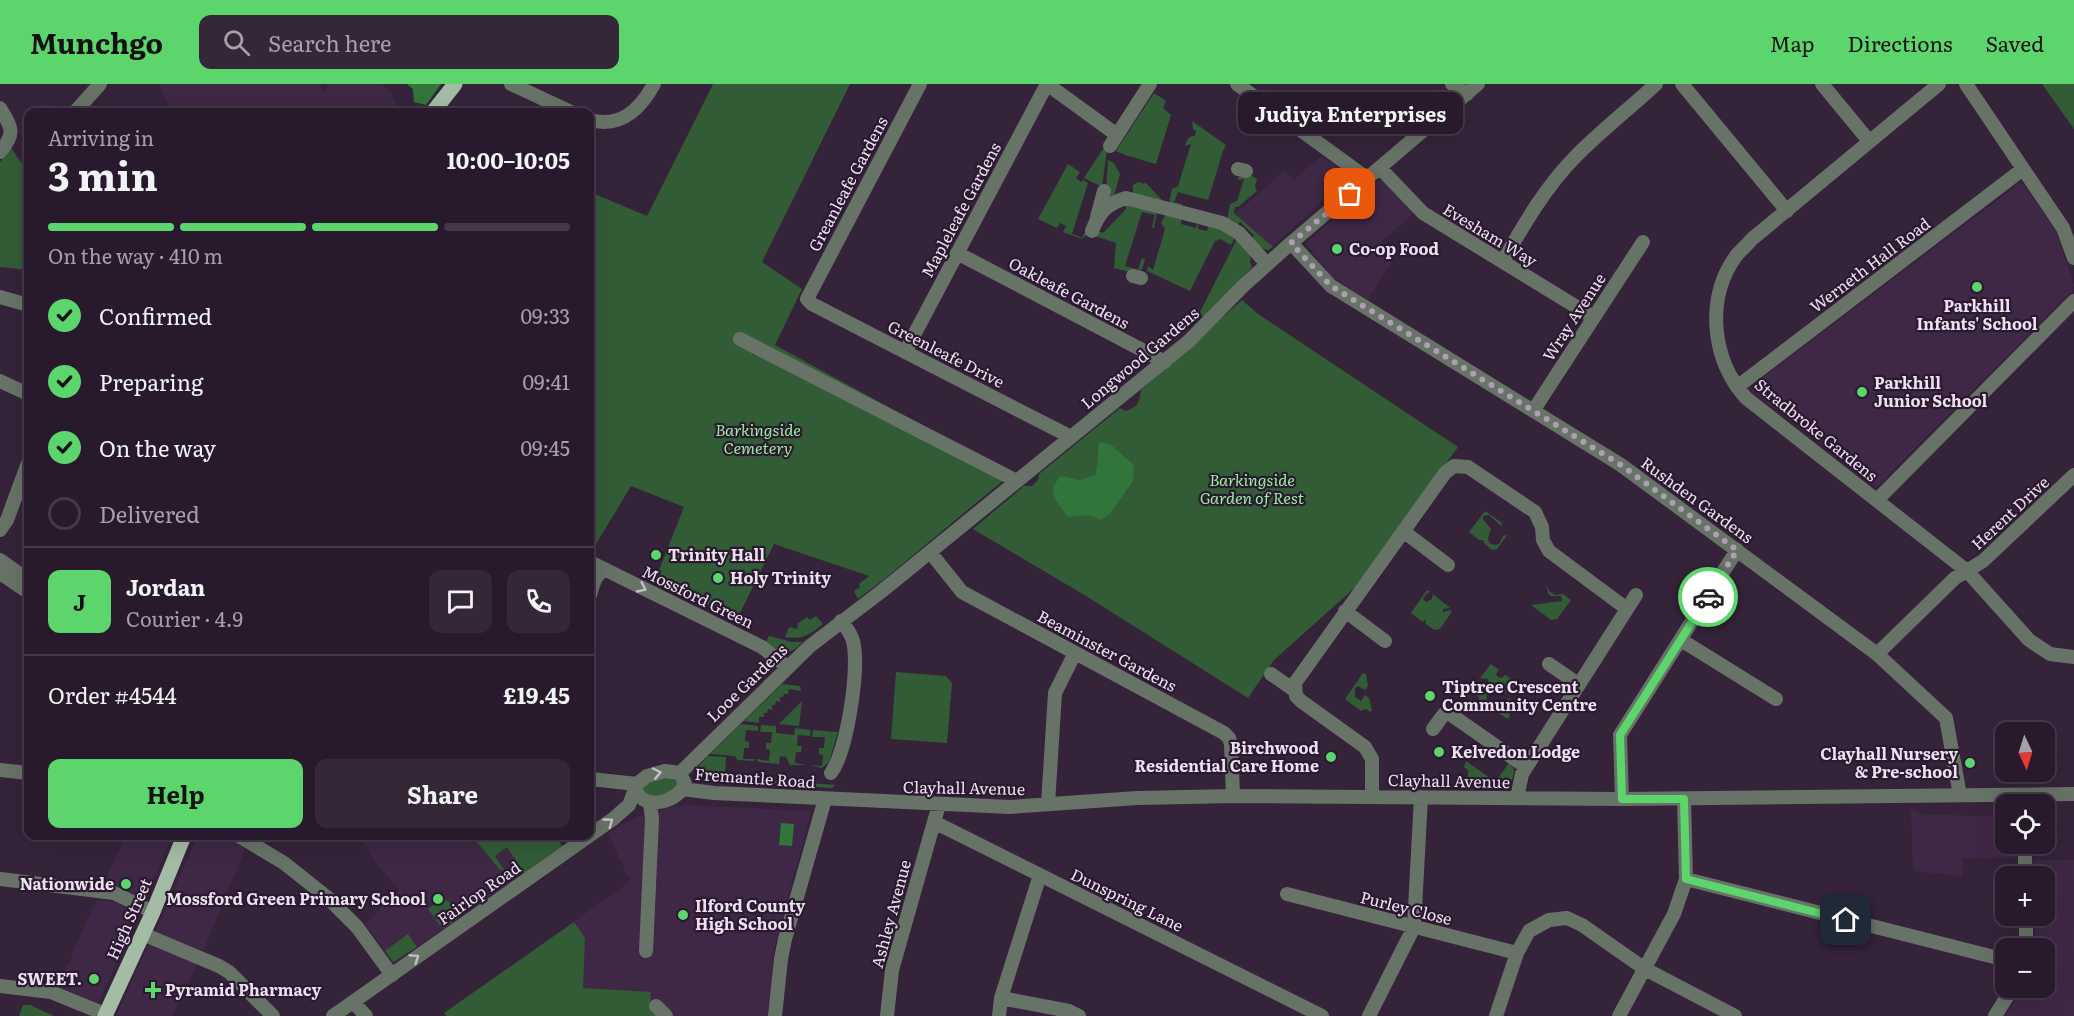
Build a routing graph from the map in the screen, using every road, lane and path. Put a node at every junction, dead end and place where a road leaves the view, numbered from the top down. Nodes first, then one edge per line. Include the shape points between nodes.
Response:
1 (100, 84) edge
2 (455, 84) edge
3 (654, 84) edge
4 (920, 84) edge
5 (1047, 84) edge
6 (1150, 84) edge
7 (1237, 84) edge
8 (1452, 84) edge
9 (1656, 84) edge
10 (1682, 84) edge
11 (1822, 84) edge
12 (1939, 84) edge
13 (1966, 84) edge
14 (517, 85) edge
15 (1472, 89) edge
16 (0, 108) edge
17 (79, 108) edge
18 (436, 108) edge
19 (563, 108) edge
20 (594, 121) edge
21 (1869, 141) junction
22 (0, 152) edge
23 (1380, 168) junction
24 (2023, 169) junction
25 (1368, 179) junction
26 (1104, 190) dead end
27 (1787, 211) junction
28 (1643, 242) dead end
29 (1291, 243) junction
30 (957, 253) junction
31 (2074, 258) edge
32 (1503, 261) junction
33 (1268, 264) junction
34 (0, 297) edge
35 (807, 299) joint
36 (2074, 302) edge
37 (24, 304) edge
38 (1593, 317) junction
39 (740, 339) dead end
40 (905, 352) junction
41 (1165, 362) junction
42 (0, 381) edge
43 (1737, 387) junction
44 (24, 392) edge
45 (1533, 411) junction
46 (1071, 437) junction
47 (24, 474) edge
48 (2074, 476) edge
49 (1017, 481) junction
50 (1876, 500) junction
51 (0, 530) edge
52 (1403, 531) junction
53 (1737, 550) junction
54 (930, 552) junction
55 (0, 560) edge
56 (594, 564) edge
57 (1448, 565) dead end
58 (606, 570) junction
59 (1967, 571) junction
60 (0, 573) edge
61 (24, 577) edge
62 (594, 584) edge
63 (24, 589) edge
64 (1636, 596) dead end
65 (1627, 609) junction
66 (1346, 611) junction
67 (841, 621) junction
68 (1681, 640) junction
69 (1385, 641) dead end
70 (1075, 653) junction
71 (1877, 654) junction
72 (2074, 657) edge
73 (1549, 664) dead end
74 (787, 667) junction
75 (1271, 674) dead end
76 (1578, 684) junction
77 (1294, 690) junction
78 (1776, 699) dead end
79 (1434, 729) dead end
80 (1526, 767) junction
81 (0, 770) edge
82 (24, 773) edge
83 (680, 773) junction
84 (831, 773) dead end
85 (594, 780) edge
86 (637, 787) junction
87 (683, 789) junction
88 (2074, 794) edge
89 (1960, 795) junction
90 (1233, 796) junction
91 (1372, 796) junction
92 (2055, 796) edge
93 (1421, 797) junction
94 (1995, 797) edge
95 (1517, 798) junction
96 (825, 799) junction
97 (1622, 799) junction
98 (1684, 799) junction
99 (650, 803) junction
100 (1048, 804) junction
101 (939, 805) junction
102 (934, 822) junction
103 (594, 832) edge
104 (182, 840) edge
105 (247, 840) edge
106 (583, 840) edge
107 (1040, 875) junction
108 (0, 879) edge
109 (1686, 879) junction
110 (1287, 894) dead end
111 (153, 912) junction
112 (1414, 927) junction
113 (143, 934) junction
114 (646, 951) dead end
115 (1517, 953) junction
116 (1995, 957) edge
117 (1645, 969) junction
118 (392, 975) junction
119 (0, 986) edge
120 (1001, 998) junction
121 (2006, 998) edge
122 (353, 1002) junction
123 (656, 1006) dead end
124 (105, 1015) edge
125 (273, 1016) edge
126 (333, 1016) edge
127 (366, 1016) edge
128 (666, 1016) edge
129 (775, 1016) edge
130 (887, 1016) edge
131 (999, 1016) edge
132 (1079, 1016) edge
133 (1322, 1016) edge
134 (1369, 1016) edge
135 (1496, 1016) edge
136 (1619, 1016) edge
137 (1735, 1016) edge
138 (1995, 1016) edge

1 - 17 street
2 - 18 main road
3 - 20 street via 634,111 618,120
4 - 35 street, Greanleafe Gardens
5 - 6 street via 1113,141
5 - 30 street, Mapleleafe Gardens
7 - 25 street
8 - 15 street
9 - 32 street via 1563,170
10 - 27 street
11 - 21 street
12 - 21 street, Stradbroke Gardens
13 - 24 street
14 - 19 street
15 - 23 street, Longwood Gardens
16 - 22 street via 11,131 10,140
21 - 27 street, Stradbroke Gardens
23 - 25 street, Longwood Gardens
23 - 32 street, Evesham Way via 1423,213
24 - 31 street via 2063,228
24 - 43 street, Werneth Hall Road
25 - 29 street, Longwood Gardens
26 - 33 street via 1094,225 1103,209 1126,198 1222,224 1239,233
27 - 43 street, Stradbroke Gardens via 1752,239 1724,278 1718,300 1718,346 1725,369
28 - 38 street, Wray Avenue
29 - 33 street, Longwood Gardens
29 - 45 street, Rushden Gardens via 1331,286
30 - 40 street, Mapleleafe Gardens
30 - 41 street, Oakleafe Gardens
32 - 38 street, Evesham Way
33 - 41 street, Longwood Gardens
34 - 37 street
35 - 40 street, Greenleafe Drive
36 - 50 street
38 - 45 street, Wray Avenue
39 - 49 street
40 - 46 street, Greenleafe Drive
41 - 46 street, Longwood Gardens
42 - 44 street
43 - 50 street, Stradbroke Gardens
45 - 53 street, Rushden Gardens via 1621,465
46 - 49 street, Longwood Gardens
47 - 51 street
48 - 59 street, Herent Drive via 1983,561
49 - 54 street, Longwood Gardens
50 - 59 street, Stradbroke Gardens
52 - 57 street
52 - 65 street via 1445,473 1454,466 1468,467 1535,512 1549,550
52 - 66 street
53 - 68 street
53 - 71 street, Rushden Gardens
54 - 67 street, Longwood Gardens
54 - 70 street, Beaminster Gardens via 962,592
55 - 61 street
56 - 58 street, Mossford Green
58 - 62 street via 597,575
58 -> 74 street, Mossford Green via 762,647
59 - 71 street, Herent Drive
59 - 72 street, Stradbroke Gardens via 2029,640 2050,654
60 - 63 street
64 - 65 street
65 - 76 street
66 - 69 street
66 - 77 street via 1298,677
67 - 74 street, Looe Gardens
67 - 84 street via 854,643 853,679 847,731
68 - 78 street
68 - 97 street via 1620,735
70 - 90 street, Beaminster Gardens via 1224,733 1232,744
70 - 100 street via 1055,693
71 - 89 street, Rushden Gardens via 1946,718
73 - 76 street
74 - 83 street, Looe Gardens
75 - 77 street
76 - 80 street
77 - 91 street via 1301,701 1365,747 1371,759
79 - 80 street via 1444,714 1450,714
80 - 95 street via 1519,780
81 - 82 street
86 -> 83 street via 657,772
83 - 87 street
85 - 86 street
86 - 99 street via 639,798
103 -> 86 street, Fairlop Road via 629,805
87 - 96 street, Fremantle Road
87 - 99 street via 674,797
88 - 92 street, Clayhall Avenue
89 - 94 street, Clayhall Avenue
89 - 98 street, Clayhall Avenue
90 - 91 street, Clayhall Avenue
90 - 100 street, Clayhall Avenue
91 - 93 street, Clayhall Avenue
93 - 95 street, Clayhall Avenue
93 - 112 street
95 - 97 street, Clayhall Avenue
96 - 101 street, Clayhall Avenue
96 - 129 street via 785,939
97 - 98 street, Clayhall Avenue
98 - 109 street
99 - 114 street
100 - 101 street, Clayhall Avenue
101 - 102 street
102 - 107 street, Dunspring Lane
102 - 130 street, Ashley Avenue via 892,970
104 - 111 main road, High Street
105 - 118 street via 328,898 357,927
118 -> 106 street, Fairlop Road
107 - 120 street
107 - 133 street, Dunspring Lane
108 - 111 street via 114,893
109 - 116 street
109 - 117 street via 1674,914
110 - 112 street, Purley Close
111 - 113 main road, High Street
112 - 115 street, Purley Close
112 - 134 street
113 - 124 main road, High Street
113 - 125 street via 229,972
115 - 117 street via 1529,931 1549,920 1567,918
115 - 135 street
117 - 136 street
117 - 137 street
118 - 122 street, Fairlop Road
119 - 124 street via 51,992
120 - 131 street
120 - 132 street
121 - 138 street
122 - 126 street, Fairlop Road
122 - 127 street
123 - 128 street

